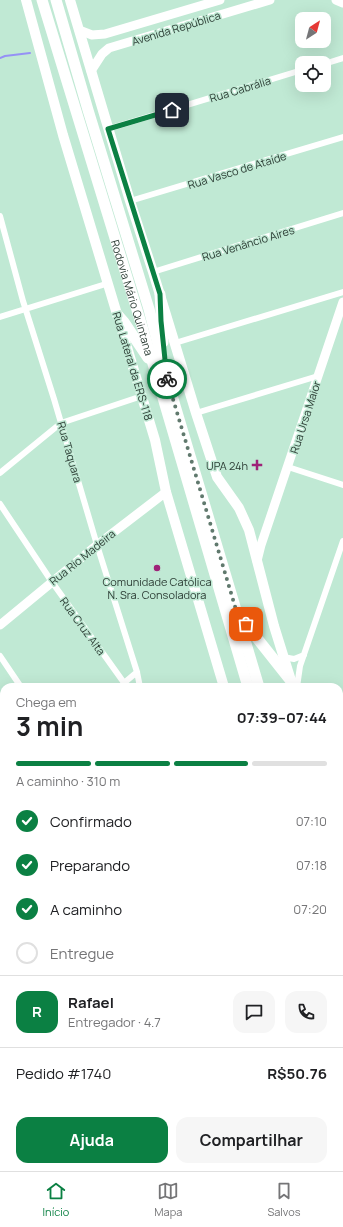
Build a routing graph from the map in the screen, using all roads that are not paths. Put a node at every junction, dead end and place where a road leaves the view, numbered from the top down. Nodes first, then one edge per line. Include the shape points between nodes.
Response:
1 (26, 0) edge
2 (42, 0) edge
3 (56, 0) edge
4 (70, 0) edge
5 (220, 0) edge
6 (270, 0) edge
7 (336, 0) edge
8 (343, 3) edge
9 (190, 9) junction
10 (194, 23) junction
11 (136, 25) junction
12 (79, 30) junction
13 (141, 39) junction
14 (343, 58) edge
15 (331, 62) edge
16 (91, 71) junction
17 (295, 72) edge
18 (108, 129) junction
19 (343, 137) edge
20 (130, 201) junction
21 (343, 213) edge
22 (0, 216) edge
23 (153, 272) junction
24 (108, 283) junction
25 (343, 292) edge
26 (160, 294) junction
27 (343, 302) edge
28 (26, 310) junction
29 (117, 314) junction
30 (0, 318) edge
31 (175, 343) junction
32 (154, 366) junction
33 (318, 376) junction
34 (168, 382) junction
35 (142, 396) junction
36 (196, 413) junction
37 (61, 423) junction
38 (288, 467) junction
39 (0, 474) edge
40 (343, 485) edge
41 (166, 492) junction
42 (0, 504) edge
43 (249, 530) junction
44 (266, 532) junction
45 (343, 541) edge
46 (97, 545) junction
47 (257, 561) junction
48 (52, 582) junction
49 (237, 613) junction
50 (0, 625) edge
51 (304, 655) junction
52 (0, 656) edge
53 (284, 657) junction
54 (137, 672) junction
55 (18, 683) edge
56 (125, 683) edge
57 (128, 683) edge
58 (139, 683) edge
59 (223, 683) edge
60 (247, 683) edge
61 (258, 683) edge
62 (292, 683) edge
63 (293, 683) edge
64 (295, 683) edge
65 (343, 841) edge
66 (343, 845) edge

1 - 24 main road, Rua Lateral da ERS-118 via 63,135
2 - 32 highway, Rodovia Mário Quintana
3 - 34 highway, Rodovia Mário Quintana via 147,302
4 - 12 main road
5 - 9 street, Avenida República
6 - 10 street, Avenida República
7 - 8 street
9 - 10 street
9 - 11 street, Avenida República
10 - 13 street, Avenida República
11 - 12 street, Avenida República via 97,36
11 - 13 street
12 - 16 main road
13 - 16 street, Avenida República via 108,48
14 - 15 street
16 - 18 main road
17 - 18 street, Rua Cabrália
18 - 20 main road
19 - 20 street, Rua Vasco de Ataíde
20 - 23 main road
21 - 23 street, Rua Venâncio Aires
22 - 28 street, Rua Taquara
23 - 26 main road
24 - 28 street
24 - 29 main road, Rua Lateral da ERS-118
25 - 31 street
26 - 31 main road
26 - 34 highway
27 - 33 street, Rua Ursa Maior
28 - 30 street
28 - 37 street, Rua Taquara
29 - 32 highway
29 - 35 main road, Rua Lateral da ERS-118
31 - 36 main road
32 - 60 highway, Rodovia Mário Quintana
33 - 36 street
33 - 38 street, Rua Ursa Maior
34 - 49 highway, Rodovia Mário Quintana
35 - 37 street
35 - 41 main road, Rua Lateral da ERS-118
36 - 43 main road via 217,477 239,508
37 - 39 street
37 - 46 street, Rua Taquara
38 - 40 street
38 - 44 street, Rua Ursa Maior
41 - 46 street, Rua Rio Madeira
41 - 59 main road, Rua Lateral da ERS-118
42 - 48 street, Rua Cruz Alta
43 - 44 street
43 - 47 main road
44 - 47 street, Rua Ursa Maior
45 - 51 street
46 - 48 street, Rua Rio Madeira
46 - 54 street, Rua Taquara
47 - 53 main road
48 - 50 street, Rua Rio Madeira
48 - 56 street, Rua Cruz Alta
49 - 61 highway, Rodovia Mário Quintana
49 - 62 highway
51 - 53 street via 294,659
51 - 64 street
52 - 55 street
53 - 63 main road
54 - 57 street
54 - 58 street, Rua Taquara
65 - 66 street

